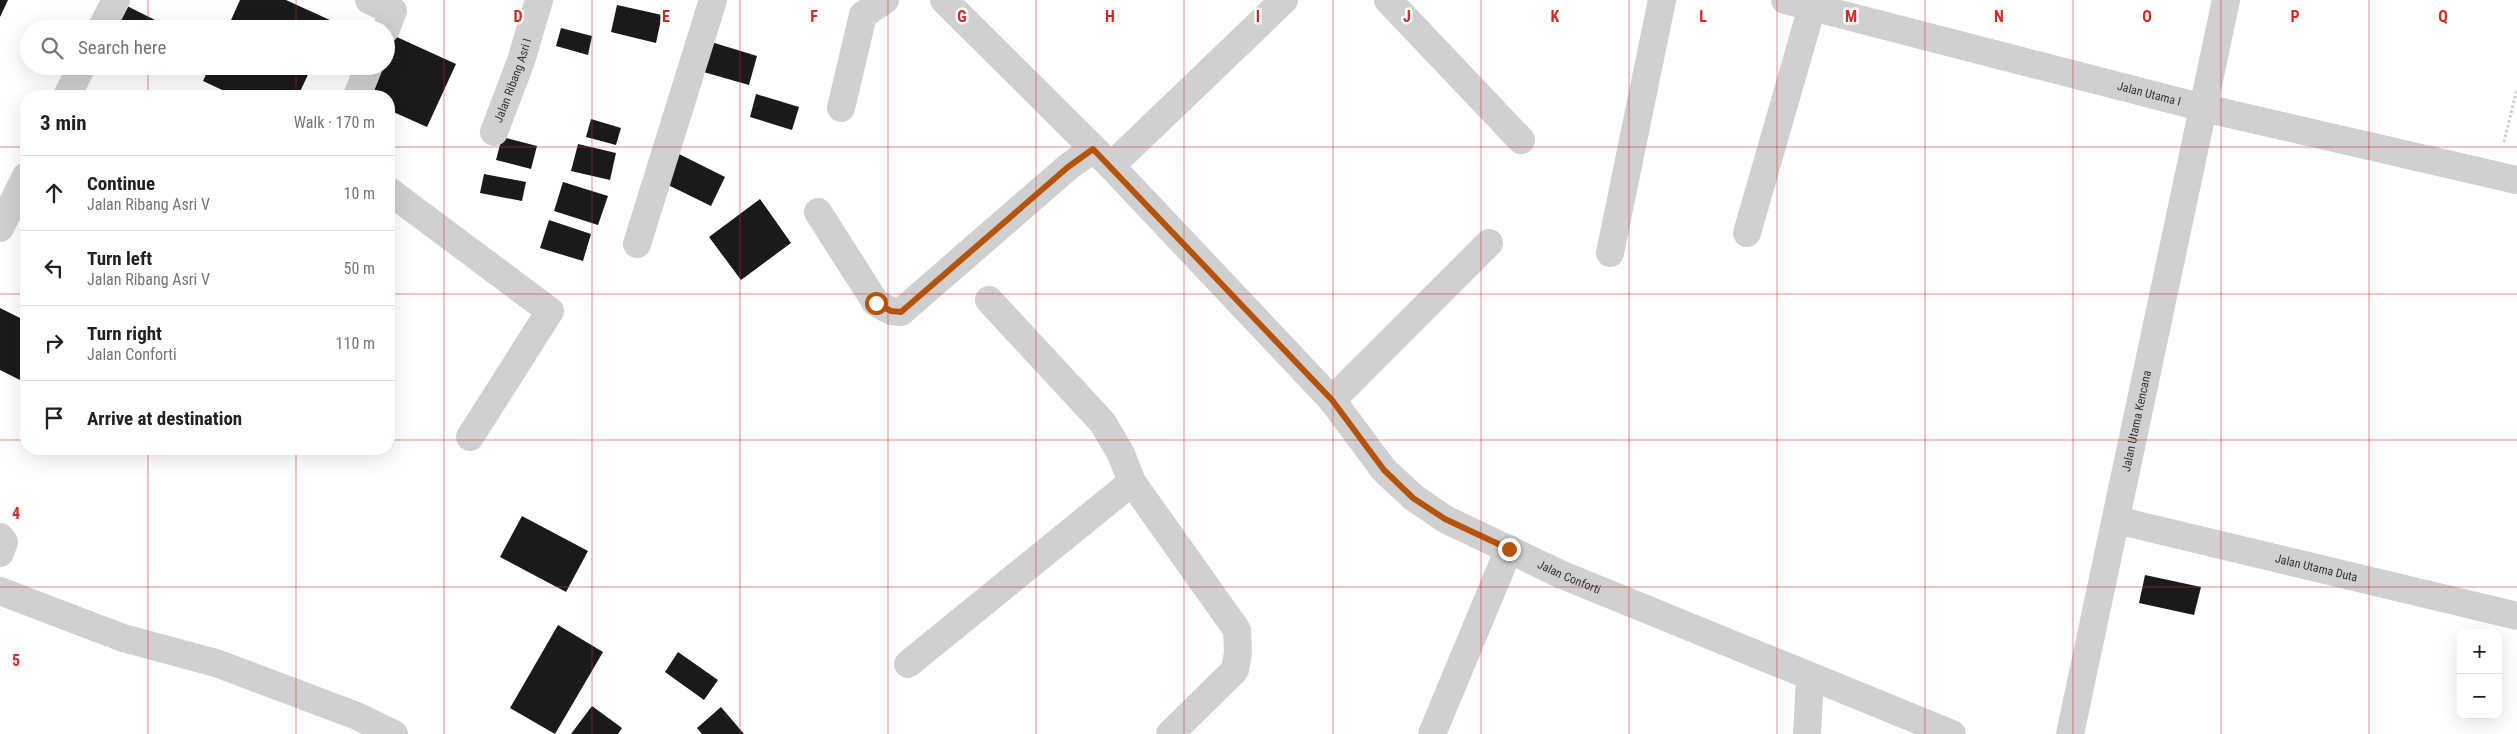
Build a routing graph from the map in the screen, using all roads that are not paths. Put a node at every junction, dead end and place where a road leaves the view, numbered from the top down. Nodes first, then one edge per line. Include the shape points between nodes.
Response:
1 (116, 0) edge
2 (369, 0) edge
3 (538, 0) edge
4 (713, 0) edge
5 (885, 0) edge
6 (944, 0) edge
7 (1284, 0) edge
8 (1388, 0) edge
9 (1662, 0) edge
10 (1785, 0) edge
11 (2226, 0) edge
12 (1812, 7) junction
13 (857, 8) edge
14 (106, 20) edge
15 (390, 20) edge
16 (78, 75) edge
17 (366, 75) edge
18 (70, 90) edge
19 (360, 90) edge
20 (2205, 101) junction
21 (841, 108) dead end
22 (494, 132) dead end
23 (1521, 140) dead end
24 (1102, 157) junction
25 (2517, 180) edge
26 (20, 188) edge
27 (395, 195) edge
28 (818, 212) dead end
29 (0, 228) edge
30 (1747, 233) dead end
31 (1489, 243) dead end
32 (637, 244) dead end
33 (1610, 253) dead end
34 (989, 300) dead end
35 (1332, 400) junction
36 (470, 437) dead end
37 (1132, 482) junction
38 (2116, 520) junction
39 (0, 537) edge
40 (1509, 549) junction
41 (0, 553) edge
42 (0, 591) edge
43 (2517, 616) edge
44 (908, 664) dead end
45 (1810, 678) junction
46 (352, 725) edge
47 (394, 734) edge
48 (1170, 734) edge
49 (1432, 734) edge
50 (1807, 734) edge
51 (1952, 734) edge
52 (2070, 734) edge

1 - 14 street
2 - 15 street via 393,11
3 - 22 street, Jalan Ribang Asri I via 521,61
4 - 32 street
5 - 13 street
6 - 24 street, Jalan Conforti
7 - 24 street
8 - 23 street
9 - 33 street
10 - 12 street, Jalan Utama I
11 - 20 street, Jalan Utama Kencana
12 - 20 street, Jalan Utama I
12 - 30 street
13 - 21 street
16 - 18 street
17 - 19 street
20 - 25 street, Jalan Utama I
20 - 38 street, Jalan Utama Kencana
24 - 28 street via 1068,167 901,312 876,303
24 - 35 street, Jalan Conforti
26 - 29 street
27 - 36 street via 550,311
31 - 35 street
34 - 37 street via 1103,423
35 - 40 street, Jalan Conforti via 1384,470 1413,498 1445,519
37 - 44 street
37 - 48 street via 1237,630 1238,652 1234,670
38 - 43 street, Jalan Utama Duta
38 - 52 street, Jalan Utama Kencana
39 - 41 street via 4,542
40 - 45 street, Jalan Conforti via 1560,574
40 - 49 street
42 - 46 street via 123,638 216,663
45 - 50 street
45 - 51 street, Jalan Conforti
46 - 47 street

